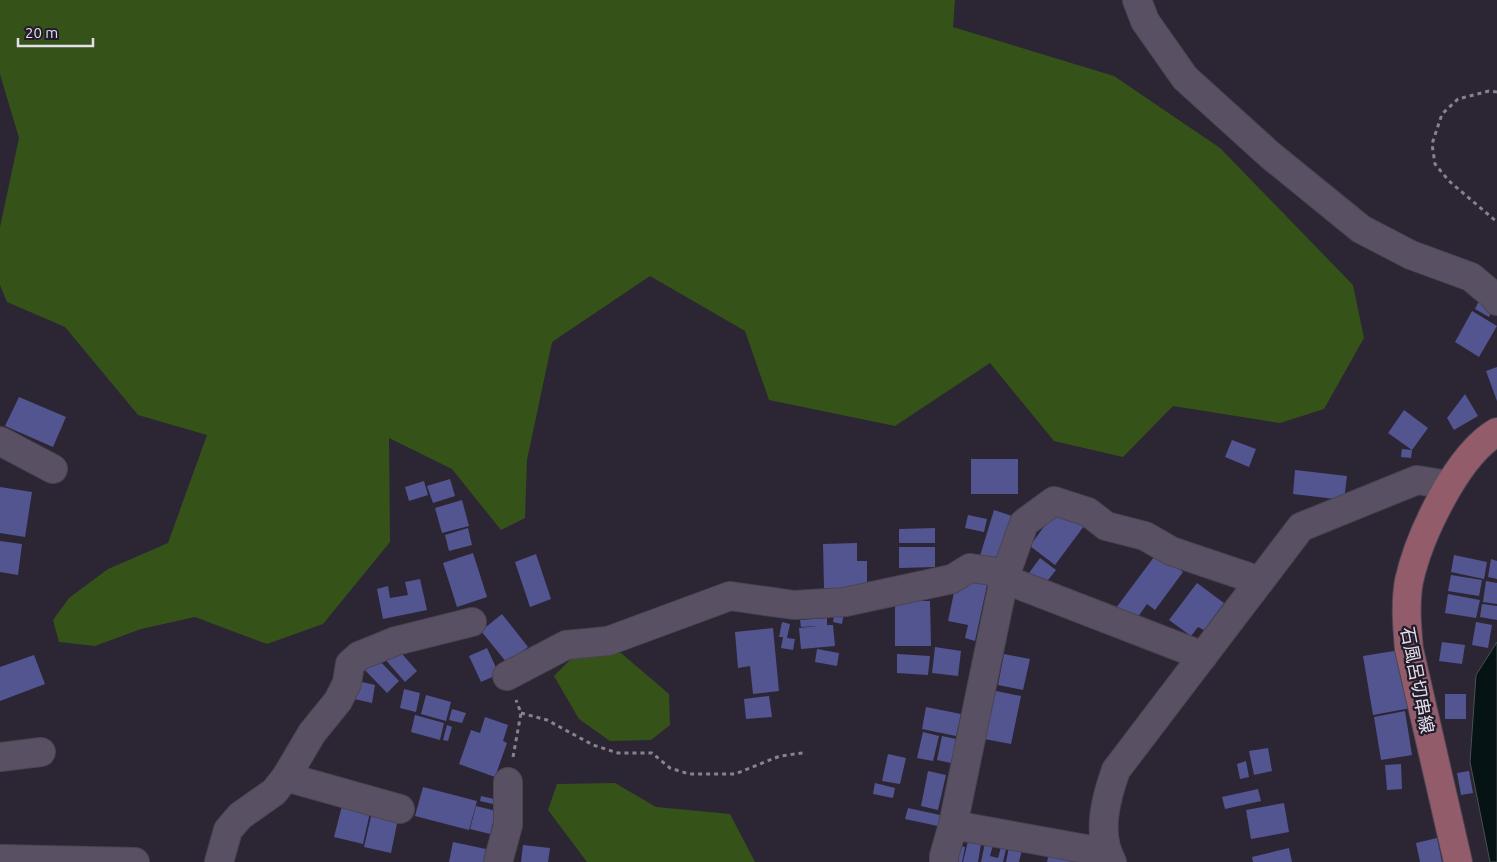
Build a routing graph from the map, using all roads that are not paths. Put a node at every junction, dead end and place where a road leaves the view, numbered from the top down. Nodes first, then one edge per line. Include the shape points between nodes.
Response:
1 (1137, 0) edge
2 (1497, 301) edge
3 (1497, 432) edge
4 (0, 441) edge
5 (53, 469) dead end
6 (1448, 485) junction
7 (1004, 579) junction
8 (1260, 581) junction
9 (472, 622) dead end
10 (1203, 656) junction
11 (507, 676) road end
12 (41, 752) dead end
13 (0, 756) edge
14 (286, 777) junction
15 (508, 782) road end
16 (400, 809) dead end
17 (953, 825) junction
18 (1110, 858) edge
19 (0, 859) edge
20 (135, 862) edge
21 (219, 862) edge
22 (498, 862) edge
23 (944, 862) edge
24 (1458, 862) edge

1 - 2 street via 1145,21 1186,78 1270,155 1361,229 1411,255 1471,277
3 - 6 main road, 石風呂切串線 via 1468,457
4 - 5 street
6 - 8 street via 1416,480 1301,527
6 - 24 main road, 石風呂切串線 via 1419,546 1409,581 1406,617 1409,649
7 - 8 street via 1024,523 1054,501 1088,512 1106,526 1145,536 1171,551
7 - 10 street
7 - 11 street via 992,571 970,568 952,579 845,602 794,605 730,596 608,641 566,645
7 - 17 street
8 - 10 street
9 - 14 street via 396,640 358,656 350,664 347,683 338,701 312,733
10 - 18 street via 1116,770 1106,799 1104,827
12 - 13 street
14 - 16 street
14 - 21 street via 274,792 240,816 228,830
15 - 22 street via 508,824
17 - 18 street
17 - 23 street
19 - 20 street

